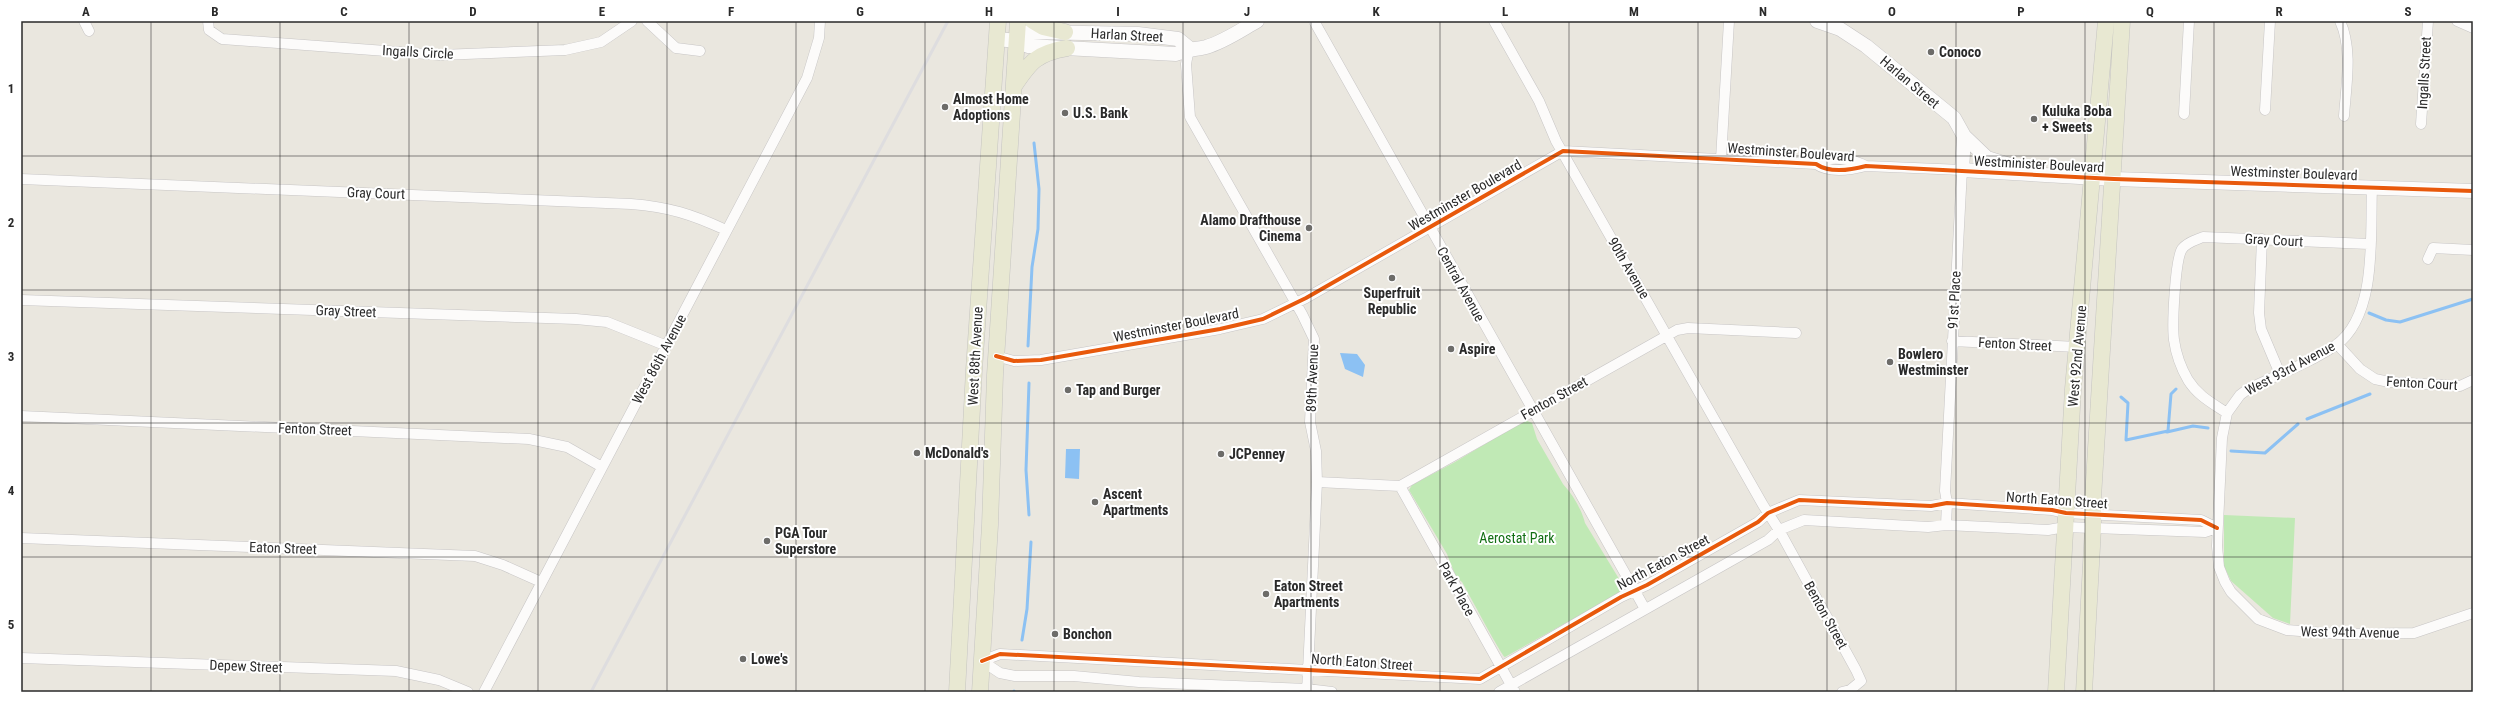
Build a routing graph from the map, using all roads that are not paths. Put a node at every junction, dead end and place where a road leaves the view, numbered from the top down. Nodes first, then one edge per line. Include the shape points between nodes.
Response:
1 (84, 21) edge
2 (208, 21) edge
3 (632, 21) edge
4 (647, 21) edge
5 (820, 21) edge
6 (998, 21) edge
7 (1018, 21) edge
8 (1033, 21) edge
9 (1257, 21) edge
10 (1314, 21) edge
11 (1494, 21) edge
12 (1729, 21) edge
13 (1818, 21) edge
14 (2106, 21) edge
15 (2122, 21) edge
16 (2189, 21) edge
17 (2270, 21) edge
18 (2340, 21) edge
19 (2428, 21) edge
20 (2457, 21) edge
21 (2473, 28) edge
22 (89, 31) dead end
23 (1065, 32) junction
24 (1156, 36) junction
25 (997, 40) junction
26 (1017, 41) junction
27 (1067, 48) junction
28 (1188, 48) junction
29 (1084, 49) junction
30 (700, 51) dead end
31 (1013, 88) junction
32 (2264, 110) dead end
33 (2184, 114) dead end
34 (2344, 116) dead end
35 (2421, 124) dead end
36 (1964, 136) junction
37 (1563, 151) junction
38 (1721, 159) junction
39 (1962, 170) junction
40 (2039, 174) junction
41 (2092, 178) junction
42 (21, 179) edge
43 (2114, 179) junction
44 (2372, 186) junction
45 (2473, 191) edge
46 (1428, 226) junction
47 (726, 230) junction
48 (2262, 239) junction
49 (2369, 244) junction
50 (2473, 250) edge
51 (2428, 259) dead end
52 (21, 300) edge
53 (1296, 303) junction
54 (1796, 333) dead end
55 (1667, 335) junction
56 (1952, 341) junction
57 (2337, 344) junction
58 (667, 346) junction
59 (2077, 347) junction
60 (996, 356) junction
61 (2280, 374) junction
62 (2473, 380) edge
63 (1532, 410) junction
64 (2227, 413) junction
65 (21, 416) edge
66 (602, 467) junction
67 (1317, 482) junction
68 (1400, 486) junction
69 (1947, 503) junction
70 (1768, 513) junction
71 (2065, 520) junction
72 (2094, 521) junction
73 (1946, 525) junction
74 (2217, 528) junction
75 (1779, 530) junction
76 (21, 538) edge
77 (541, 582) junction
78 (1635, 590) junction
79 (1645, 609) junction
80 (2473, 613) edge
81 (21, 658) edge
82 (982, 661) junction
83 (1501, 666) junction
84 (1308, 669) junction
85 (1513, 688) edge
86 (1307, 690) edge
87 (468, 692) edge
88 (484, 692) edge
89 (958, 692) edge
90 (980, 692) edge
91 (1332, 692) edge
92 (1499, 692) edge
93 (1842, 692) edge
94 (2056, 692) edge
95 (2084, 692) edge

1 - 22 street
2 - 3 street, Ingalls Circle via 209,30 222,39 440,55 576,49 601,42
4 - 30 street via 676,48
5 - 47 street, West 86th Avenue via 819,38 807,78
6 - 25 main road, West 88th Avenue
7 - 26 main road, West 88th Avenue
8 - 23 main road via 1044,27
9 - 28 street, Harlan Street via 1205,47
10 - 46 street, Central Avenue
11 - 37 street, 90th Avenue via 1539,101
12 - 38 street
13 - 36 street, Harlan Street via 1840,29 1887,61 1954,118
14 - 41 main road, West 92nd Avenue
15 - 43 main road, West 92nd Avenue
16 - 33 street
17 - 32 street
18 - 34 street via 2344,31 2347,63
19 - 35 street, Ingalls Street
20 - 21 street
23 - 24 street, Harlan Street
23 - 26 street, Harlan Street via 1028,32
24 - 28 street, Harlan Street via 1178,39
24 - 29 street via 1138,46 1106,44
25 - 26 street, Harlan Street
25 - 89 main road, West 88th Avenue via 974,370
26 - 27 street, Harlan Street via 1028,46
26 - 31 main road, West 88th Avenue
27 - 29 street, Harlan Street
27 - 31 main road via 1048,51 1031,62
28 - 29 street, Harlan Street via 1176,54
28 - 53 street, 89th Avenue via 1186,64 1190,117
31 - 60 main road, West 88th Avenue
36 - 39 street
36 - 40 street, Harlan Street via 1987,158
37 - 38 street, Westminster Boulevard
37 - 46 street, Westminster Boulevard
37 - 55 street, 90th Avenue
38 - 39 street, Westminster Boulevard via 1816,164 1822,160 1856,160 1866,166
39 - 40 street, Westminister Boulevard
39 - 56 street, 91st Place
40 - 41 street, Westminister Boulevard
41 - 43 street, Westminister Boulevard
41 - 59 main road, West 92nd Avenue
42 - 47 street, Gray Court via 631,204 665,207 696,216
43 - 44 street, Westminster Boulevard
43 - 72 main road, West 92nd Avenue via 2093,498
44 - 45 street, Westminster Boulevard
44 - 49 street, West 93rd Avenue
46 - 53 street, Westminster Boulevard
46 - 63 street, Central Avenue
47 - 58 street, West 86th Avenue
48 - 49 street, Gray Court
48 - 61 street via 2259,313 2261,329
48 - 64 street, Gray Court via 2203,237 2183,248 2177,264 2174,339 2179,361 2188,380 2200,396
49 - 57 street, West 93rd Avenue via 2364,306 2353,325
50 - 51 street via 2433,248
52 - 58 street, Gray Street via 576,319 607,322
53 - 60 street, Westminster Boulevard via 1263,319 1142,343 1041,360 1014,361
53 - 67 street, 89th Avenue via 1314,339 1310,422 1316,451
54 - 55 street, Fenton Street via 1688,328
55 - 63 street, Fenton Street
55 - 70 street, 90th Avenue
56 - 59 street, Fenton Street
56 - 69 street, 91st Place via 1944,493
57 - 61 street, West 93rd Avenue
57 - 62 street, Fenton Court via 2360,370 2375,379 2460,386
58 - 66 street, West 86th Avenue
59 - 71 main road, West 92nd Avenue
60 - 82 main road, West 88th Avenue
61 - 64 street, West 93rd Avenue via 2240,394
63 - 68 street, Fenton Street
63 - 78 street, Central Avenue
64 - 74 street, West 93rd Avenue via 2222,438
65 - 66 street, Fenton Street via 529,439 567,447
66 - 77 street, West 86th Avenue
67 - 68 street
67 - 84 street, 89th Avenue
68 - 83 street, Park Place
69 - 70 street, North Eaton Street via 1929,506 1807,500 1793,502
69 - 71 street, North Eaton Street via 2052,510
69 - 73 street, 91st Place
70 - 75 street, 90th Avenue
70 - 78 street, North Eaton Street via 1758,522
71 - 72 street, North Eaton Street
71 - 72 street, North Eaton Street
71 - 73 street, North Eaton Street via 2048,530
71 - 94 main road, West 92nd Avenue
72 - 74 street, North Eaton Street via 2201,520
72 - 95 main road, West 92nd Avenue
73 - 75 street, North Eaton Street via 1930,527 1804,520
74 - 80 street, West 94th Avenue via 2219,567 2231,592 2258,619 2287,630 2329,633 2414,633
75 - 79 street, North Eaton Street via 1768,540
75 - 93 street, Benton Street via 1861,681
76 - 77 street, Eaton Street via 475,556
77 - 88 street, West 86th Avenue
78 - 79 street, Central Avenue
78 - 83 street, North Eaton Street
79 - 85 street, North Eaton Street
81 - 87 street, Depew Street via 396,671 439,680
82 - 84 street, North Eaton Street via 1000,654
82 - 86 street via 1000,673 1015,676 1074,676
82 - 90 main road, West 88th Avenue
83 - 84 street, North Eaton Street via 1484,677 1474,679
83 - 85 street, Park Place
84 - 86 street, 89th Avenue
85 - 92 street, North Eaton Street
86 - 91 street

